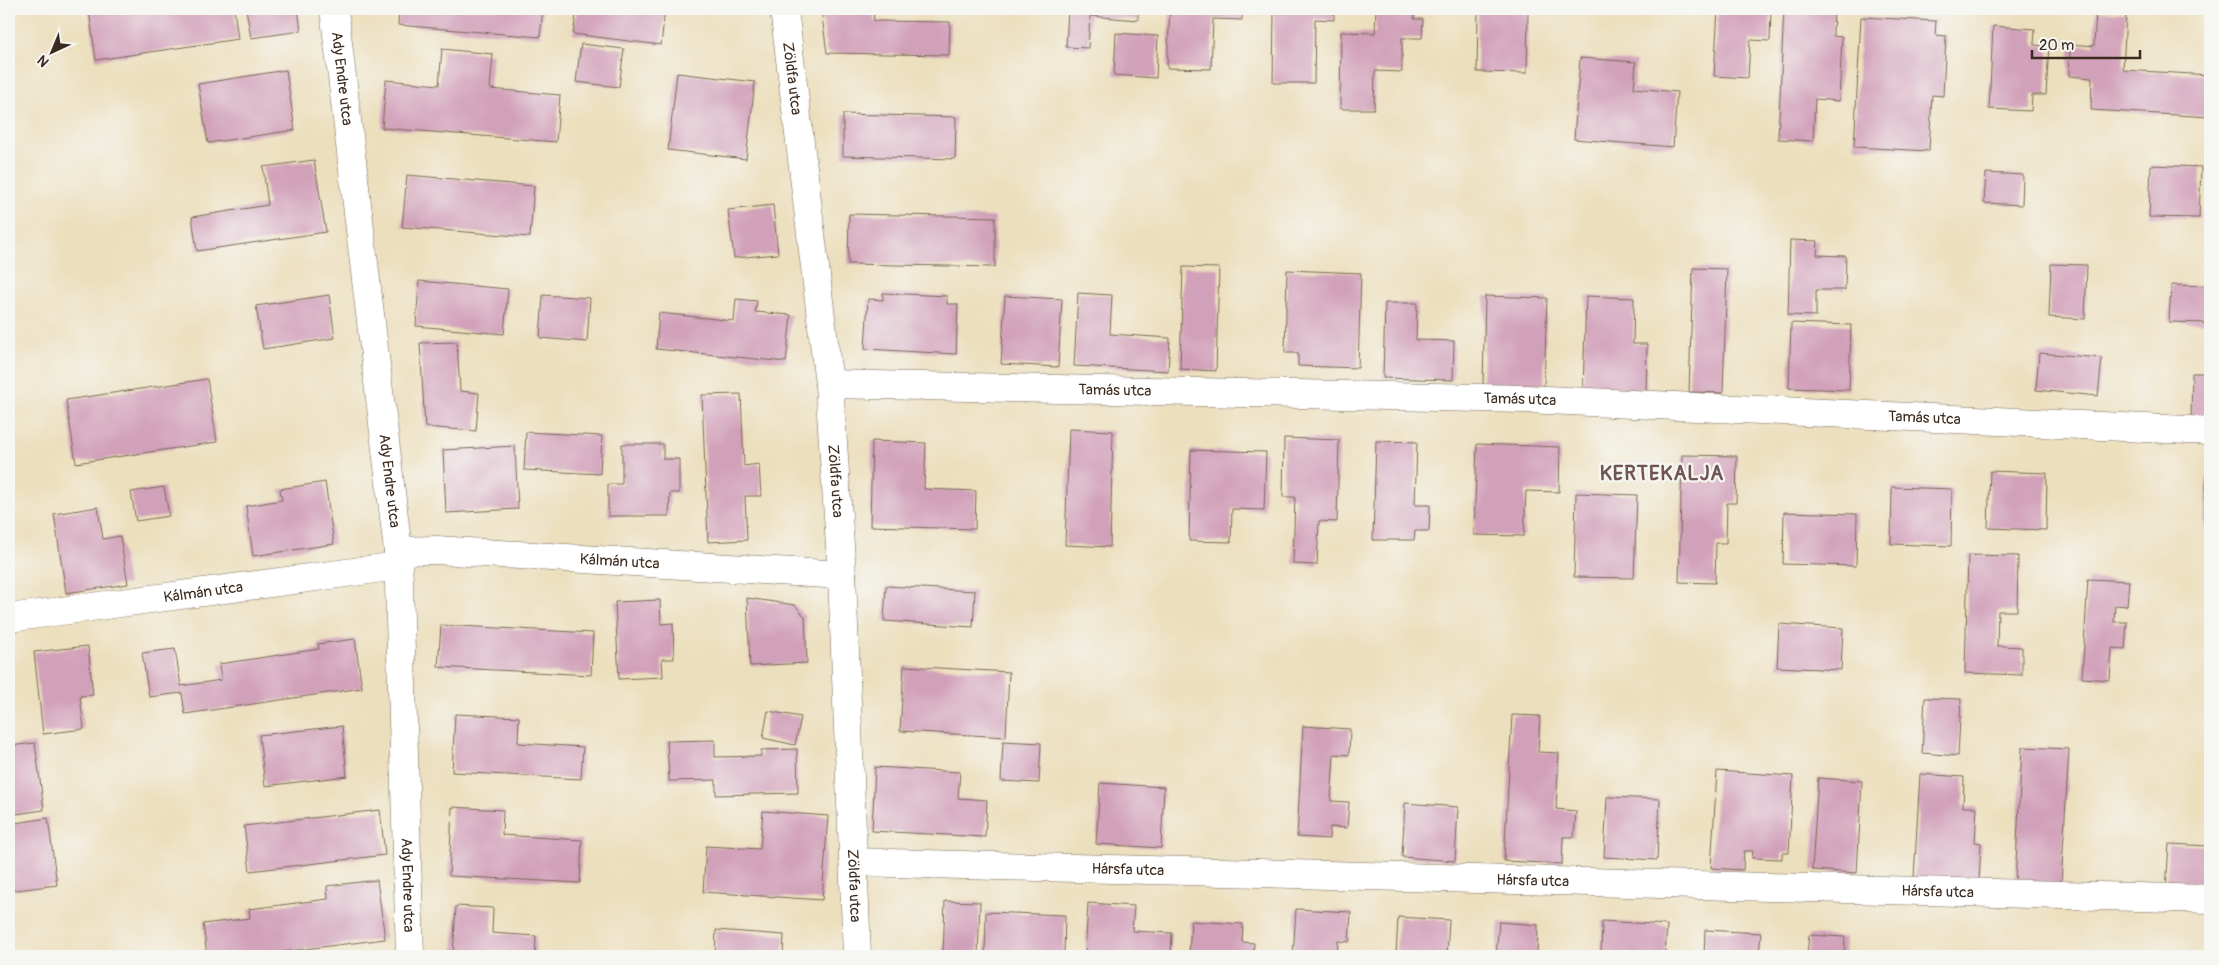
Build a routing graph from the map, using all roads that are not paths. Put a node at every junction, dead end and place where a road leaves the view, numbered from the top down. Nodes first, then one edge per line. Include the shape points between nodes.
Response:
1 (334, 9) edge
2 (784, 9) edge
3 (829, 384) junction
4 (2210, 431) edge
5 (398, 558) junction
6 (842, 575) junction
7 (9, 618) edge
8 (854, 862) junction
9 (2210, 899) edge
10 (410, 956) edge
11 (857, 956) edge

1 - 5 street, Ady Endre utca
2 - 3 street, Zöldfa utca
3 - 4 street, Tamás utca via 1526,399
3 - 6 street, Zöldfa utca
5 - 6 street, Kálmán utca via 436,550
5 - 7 street, Kálmán utca
5 - 10 street, Ady Endre utca
6 - 8 street, Zöldfa utca
8 - 9 street, Hársfa utca
8 - 11 street, Zöldfa utca

